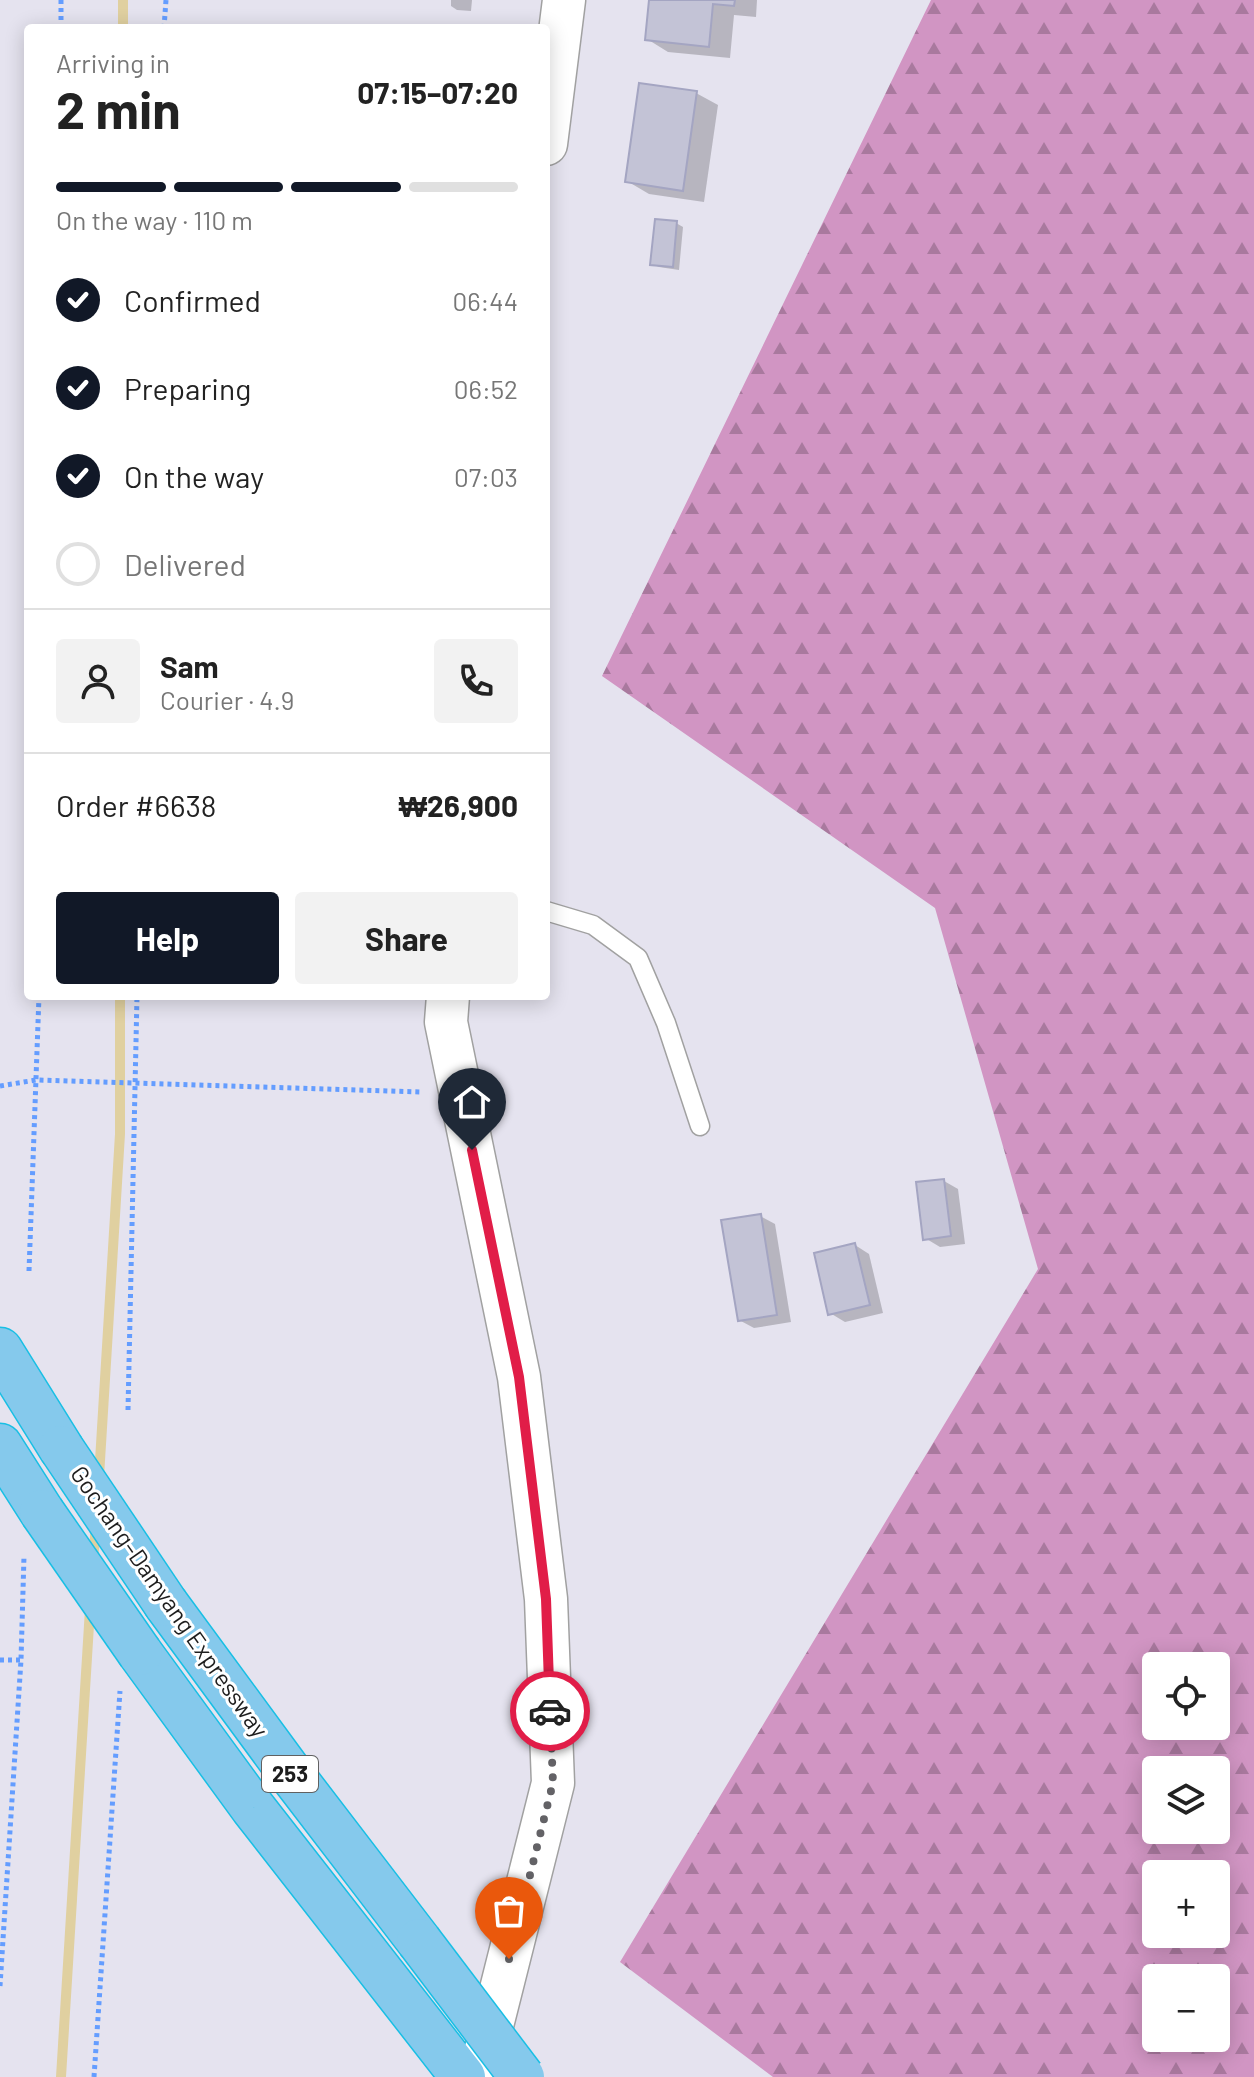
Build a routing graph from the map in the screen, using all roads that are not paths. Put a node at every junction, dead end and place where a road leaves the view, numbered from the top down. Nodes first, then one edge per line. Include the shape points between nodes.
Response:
1 (564, 0) edge
2 (550, 112) edge
3 (550, 912) edge
4 (448, 1000) edge
5 (700, 1126) dead end
6 (0, 1350) edge
7 (0, 1446) edge
8 (463, 2077) edge
9 (479, 2077) edge
10 (522, 2077) edge

1 - 2 street
3 - 5 lane via 593,925 638,958
4 - 9 street via 446,1022 519,1377 546,1599 553,1783
6 - 10 highway, Gochang–Damyang Expressway / 253, bridge via 166,1604
7 - 8 highway, 253, bridge via 33,1531 130,1672 253,1808

